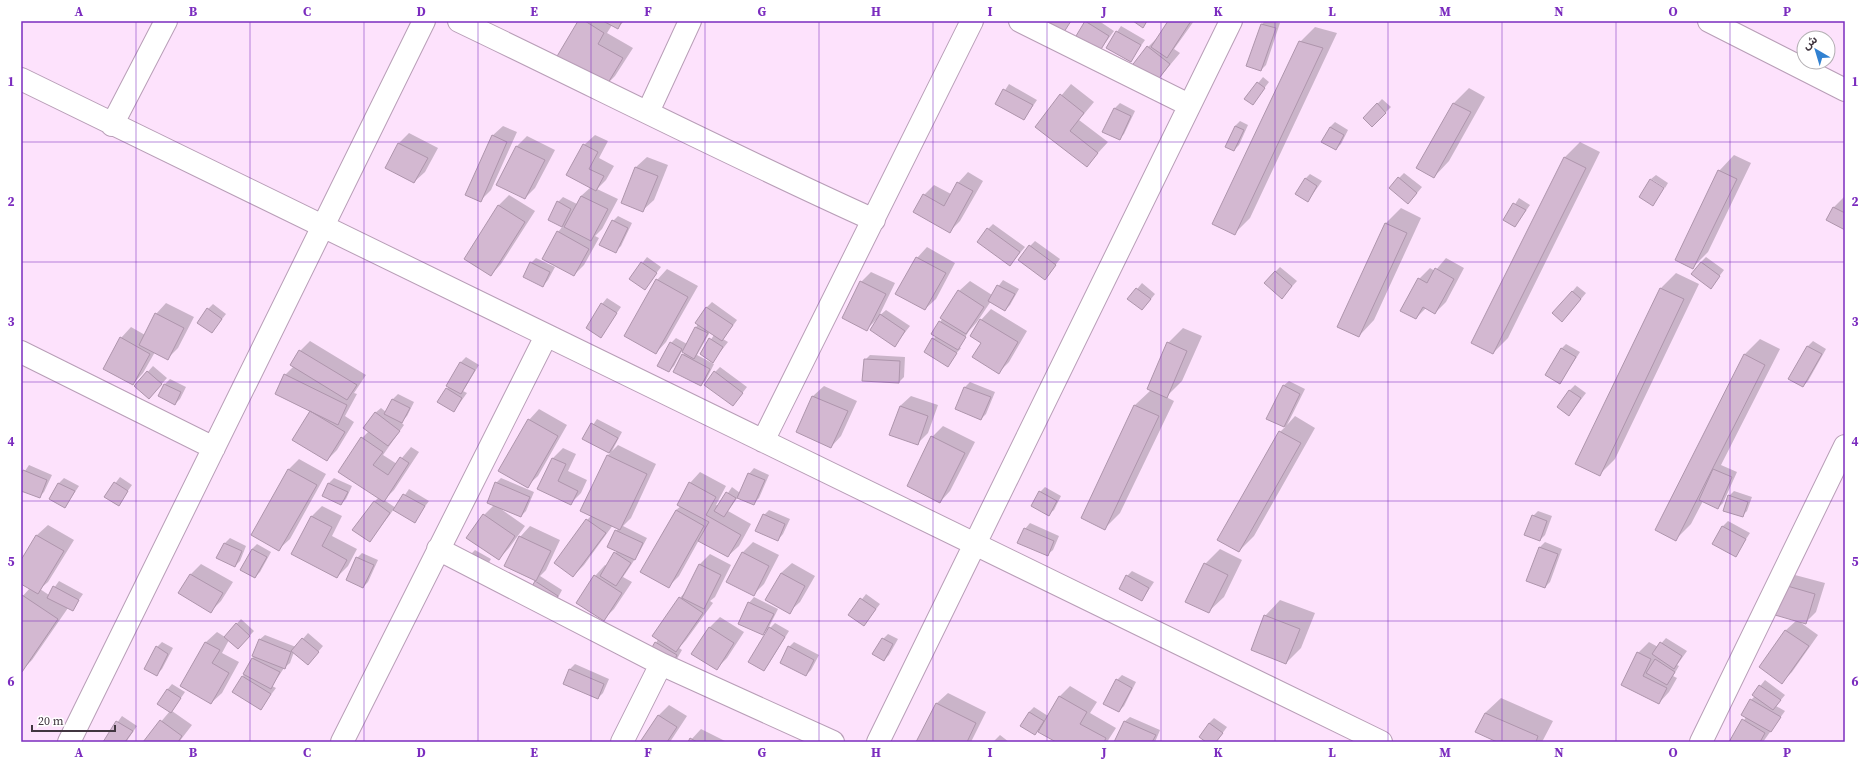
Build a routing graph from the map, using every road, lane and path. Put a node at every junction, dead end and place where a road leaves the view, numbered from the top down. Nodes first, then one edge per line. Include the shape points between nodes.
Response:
1 (166, 21) edge
2 (424, 21) edge
3 (459, 21) edge
4 (690, 21) edge
5 (972, 21) edge
6 (1020, 21) edge
7 (1230, 21) edge
8 (1709, 21) edge
9 (21, 79) edge
10 (1845, 90) edge
11 (1189, 105) junction
12 (648, 112) junction
13 (112, 125) junction
14 (874, 220) junction
15 (322, 227) junction
16 (546, 336) junction
17 (21, 352) edge
18 (763, 442) junction
19 (1845, 446) edge
20 (214, 448) junction
21 (975, 544) junction
22 (438, 549) junction
23 (661, 664) junction
24 (73, 741) edge
25 (342, 742) edge
26 (622, 742) edge
27 (833, 742) edge
28 (878, 742) edge
29 (1381, 742) edge
30 (1701, 742) edge

1 - 13 street
2 - 15 street
3 - 12 street
4 - 12 street
5 - 14 street
6 - 11 street
7 - 11 street
8 - 10 street
9 - 13 street
11 - 21 street
12 - 14 street via 760,168
13 - 15 street
14 - 18 street
15 - 16 street
15 - 20 street
16 - 18 street
16 - 22 street
17 - 20 street
18 - 21 street
19 - 30 street
20 - 24 street
21 - 28 street
21 - 29 street
22 - 23 street
22 - 25 street
23 - 26 street
23 - 27 street

